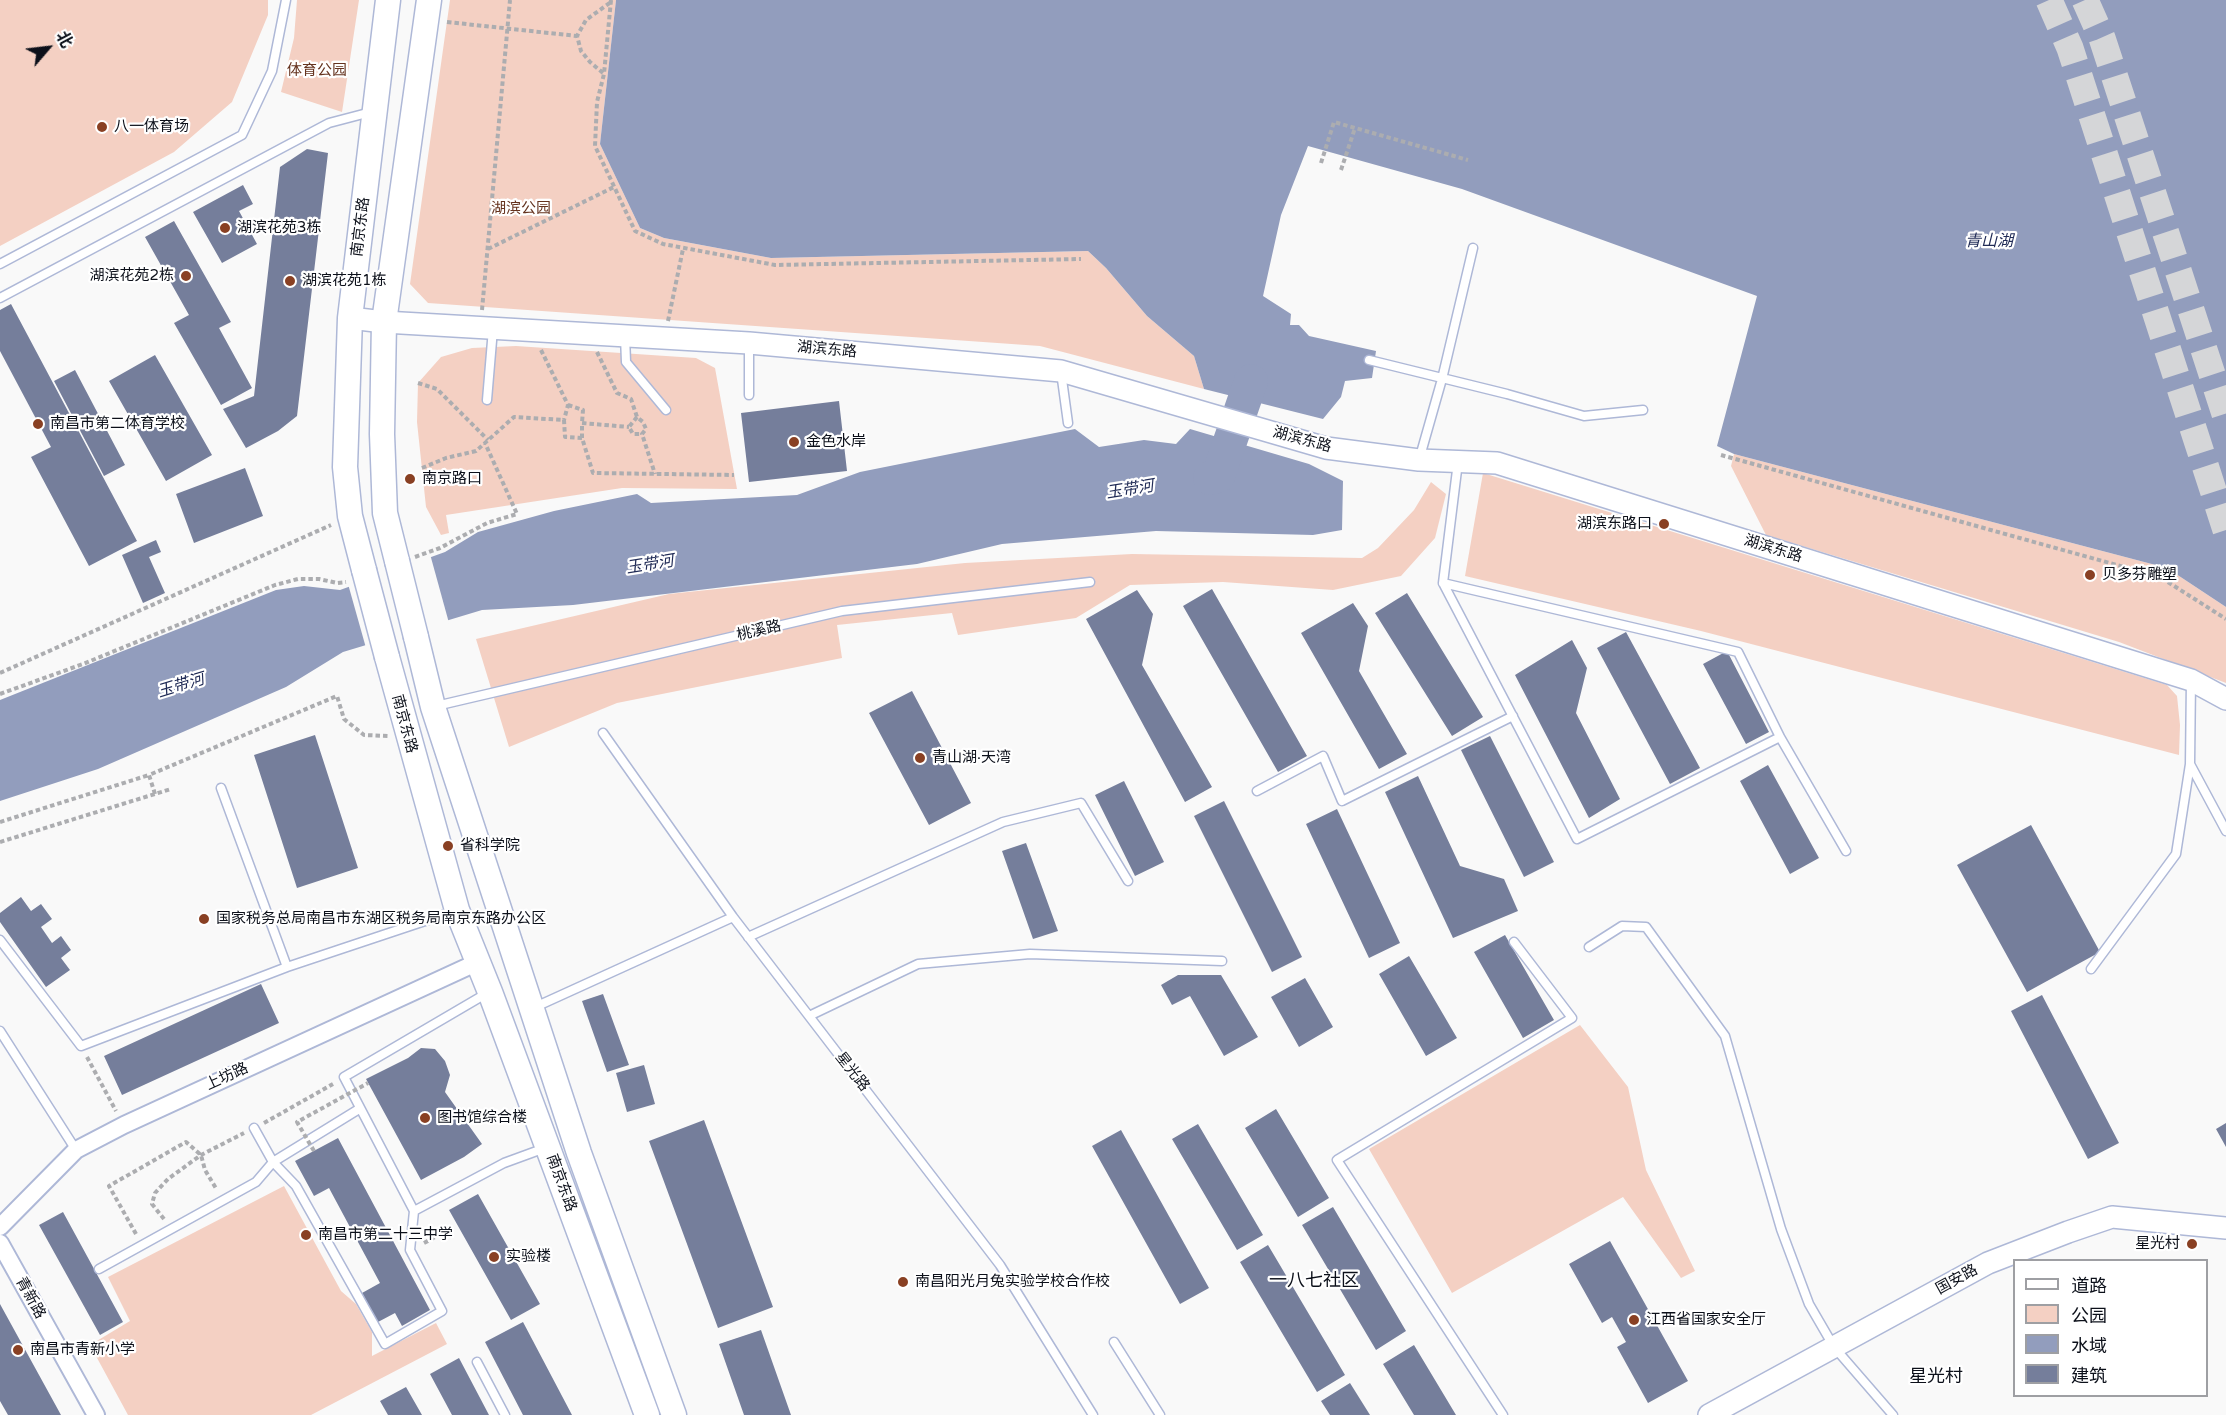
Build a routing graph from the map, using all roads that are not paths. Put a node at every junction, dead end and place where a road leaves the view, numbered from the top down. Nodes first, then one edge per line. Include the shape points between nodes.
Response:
1 (286, 0) edge
2 (388, 0) edge
3 (429, 0) edge
4 (375, 111) junction
5 (1473, 248) dead end
6 (0, 264) edge
7 (0, 298) edge
8 (350, 318) junction
9 (384, 322) junction
10 (486, 328) junction
11 (625, 336) junction
12 (749, 343) junction
13 (1369, 360) dead end
14 (1061, 371) junction
15 (1442, 379) junction
16 (749, 395) dead end
17 (487, 400) dead end
18 (666, 410) dead end
19 (1643, 410) dead end
20 (1068, 423) dead end
21 (1419, 460) junction
22 (1458, 462) junction
23 (1090, 582) dead end
24 (1443, 583) junction
25 (2191, 680) junction
26 (2226, 699) edge
27 (433, 707) junction
28 (1513, 716) junction
29 (603, 733) dead end
30 (1780, 737) junction
31 (2190, 764) junction
32 (221, 788) dead end
33 (1257, 791) dead end
34 (2226, 831) edge
35 (1846, 851) dead end
36 (1128, 881) dead end
37 (457, 910) junction
38 (733, 917) junction
39 (748, 937) junction
40 (0, 940) edge
41 (1514, 942) dead end
42 (1589, 947) dead end
43 (1222, 961) dead end
44 (478, 962) junction
45 (287, 967) junction
46 (2091, 969) dead end
47 (490, 992) junction
48 (533, 1008) junction
49 (809, 1016) junction
50 (0, 1031) edge
51 (359, 1108) junction
52 (254, 1128) road end
53 (547, 1148) junction
54 (76, 1150) junction
55 (273, 1162) junction
56 (414, 1211) junction
57 (0, 1227) edge
58 (2226, 1228) edge
59 (0, 1243) edge
60 (99, 1269) dead end
61 (1114, 1342) dead end
62 (1834, 1347) junction
63 (477, 1362) dead end
64 (96, 1415) edge
65 (505, 1415) edge
66 (646, 1415) edge
67 (674, 1415) edge
68 (1093, 1415) edge
69 (1160, 1415) edge
70 (1503, 1415) edge
71 (1709, 1415) edge
72 (1893, 1415) edge

1 - 6 lane via 272,71 242,135
2 - 4 main road, 南京东路
3 - 9 main road, 南京东路
4 - 7 lane via 328,123
4 - 8 main road, 南京东路
5 - 15 lane
8 - 9 street, 湖滨东路
8 - 37 main road, 南京东路, bridge via 345,467 359,576 387,657
9 - 10 street, 湖滨东路
9 - 27 main road, 南京东路, bridge via 385,513 402,560
10 - 11 street, 湖滨东路
10 - 17 lane
11 - 12 street, 湖滨东路
11 - 18 lane via 626,362
12 - 14 street, 湖滨东路
12 - 16 lane
13 - 15 lane
14 - 20 lane
14 - 21 street, 湖滨东路 via 1326,448
15 - 19 lane via 1584,416
15 - 21 lane
21 - 22 street, 湖滨东路
22 - 24 lane
22 - 25 street, 湖滨东路 via 1497,463
23 - 27 lane, 桃溪路 via 842,612
24 - 28 lane
24 - 30 lane via 1738,652
25 - 26 street, 湖滨东路
25 - 31 lane
27 - 48 main road, 南京东路
28 - 30 lane via 1577,839
28 - 33 lane via 1342,801 1323,756
29 - 38 lane, 星光路
30 - 35 lane
31 - 34 lane
31 - 46 lane via 2176,854
32 - 45 lane
36 - 39 lane via 1081,802 1003,822
37 - 44 main road, 南京东路
37 - 45 lane
38 - 39 lane, 星光路
38 - 48 lane
39 - 49 lane, 星光路
40 - 45 lane via 81,1046
41 - 70 lane via 1572,1018 1337,1160
42 - 62 lane via 1622,926 1646,927 1725,1035 1781,1229 1809,1304
43 - 49 lane via 1030,954 918,964
44 - 47 main road, 南京东路
44 - 54 street, 上坊路
47 - 51 lane via 345,1077
47 - 53 main road, 南京东路
48 - 67 main road, 南京东路 via 579,1153
49 - 68 lane, 星光路 via 1000,1265
50 - 54 lane
51 - 55 lane
51 - 56 lane
52 - 55 lane
53 - 56 lane via 504,1163
53 - 66 main road, 南京东路
54 - 57 street, 上坊路
55 - 56 lane via 296,1186 385,1344 442,1311 410,1250
55 - 60 lane via 256,1182
58 - 62 street, 国安路 via 2112,1217 1988,1263
59 - 64 street, 青新路
61 - 69 lane
62 - 71 street, 国安路
62 - 72 lane
63 - 65 lane

